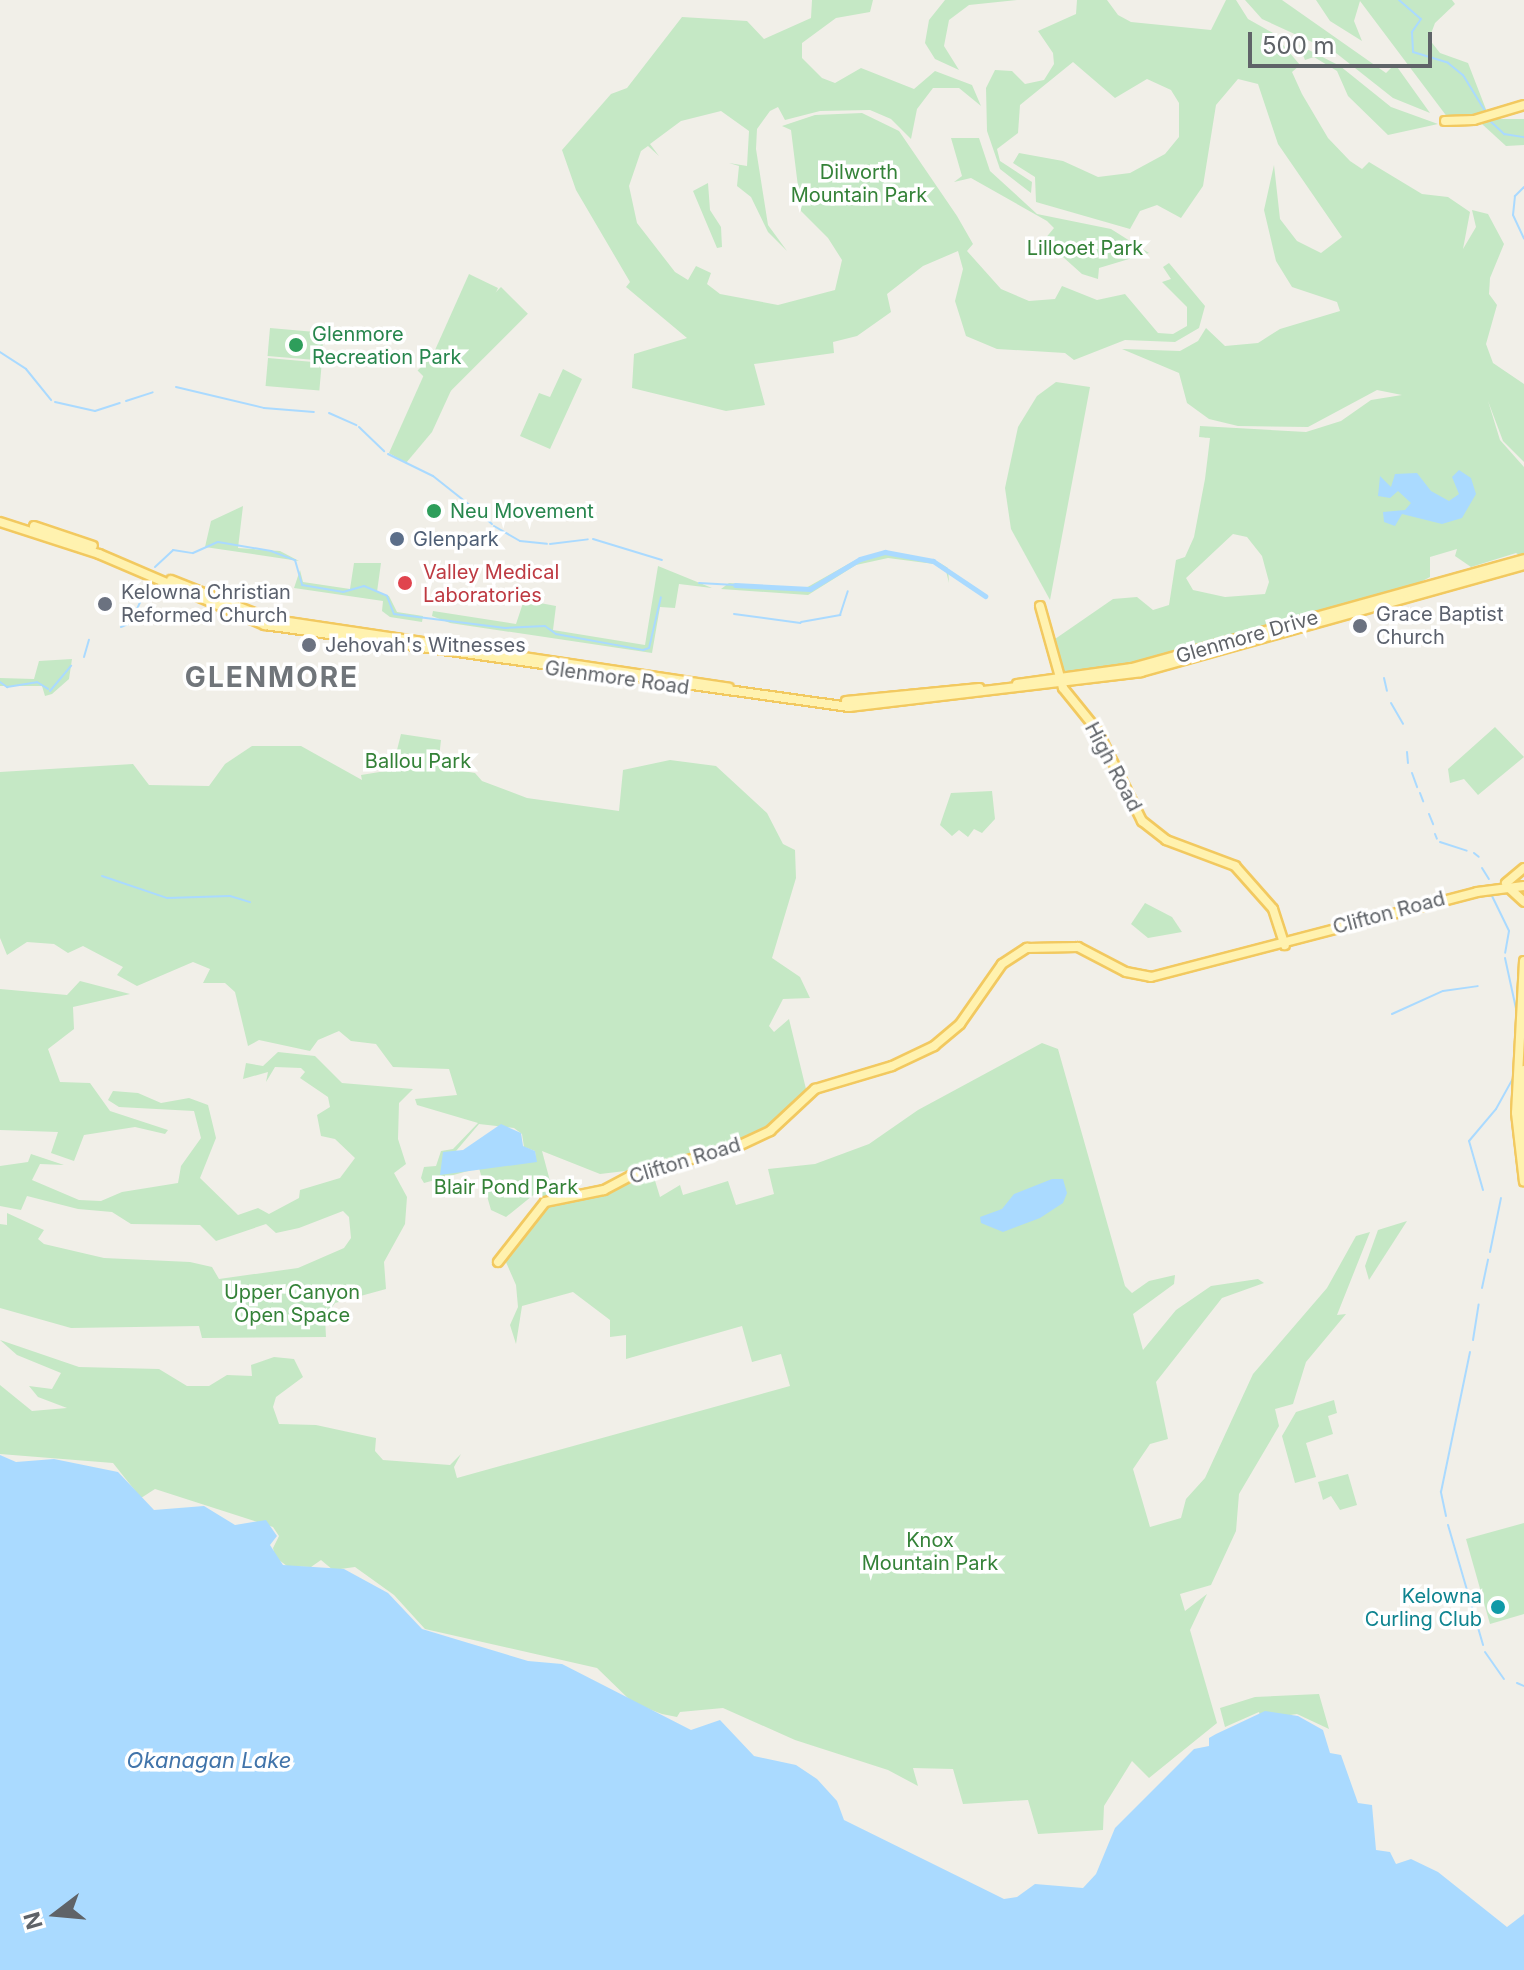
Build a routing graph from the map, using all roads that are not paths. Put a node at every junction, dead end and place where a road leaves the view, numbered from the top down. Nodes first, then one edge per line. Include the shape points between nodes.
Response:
1 (1524, 105) edge
2 (1445, 121) dead end
3 (0, 520) edge
4 (1524, 562) edge
5 (1357, 606) junction
6 (1330, 620) junction
7 (1283, 626) junction
8 (1253, 641) junction
9 (1059, 680) junction
10 (1077, 683) junction
11 (1044, 684) junction
12 (1020, 688) junction
13 (957, 691) junction
14 (1071, 700) junction
15 (931, 701) junction
16 (1078, 708) junction
17 (1524, 868) edge
18 (1506, 884) junction
19 (1524, 884) edge
20 (1259, 891) junction
21 (1270, 893) dead end
22 (1524, 902) edge
23 (1285, 942) junction
24 (1524, 961) edge
25 (1520, 1022) junction
26 (1524, 1070) edge
27 (1523, 1088) edge
28 (1524, 1150) edge
29 (1524, 1182) edge
30 (498, 1262) dead end

1 - 2 main road
3 - 13 main road, Glenmore Road via 68,536 269,619 795,697 849,702
3 - 15 main road, Glenmore Road via 99,554 265,625 795,702 872,707
4 - 5 main road, Glenmore Drive
4 - 6 main road, Glenmore Drive
5 - 6 main road
5 - 7 main road, Glenmore Drive
6 - 8 main road, Glenmore Drive
7 - 8 main road
7 - 9 main road, Glenmore Drive via 1102,674
8 - 10 main road, Glenmore Drive via 1141,672
9 - 9 main road via 1040,606
9 - 10 main road, Glenmore Drive
9 - 11 main road
9 - 11 main road
9 - 12 main road
9 - 14 main road, High Road
9 - 16 main road, High Road
10 - 14 main road
11 - 12 main road, Glenmore Road
11 - 13 main road, Glenmore Road
12 - 15 main road, Glenmore Road
13 - 15 main road
14 - 16 main road, High Road
16 - 20 main road, High Road via 1097,730 1142,821 1181,847 1225,860
17 - 18 main road
18 - 19 main road, Clifton Road
18 - 22 main road
18 - 23 main road, Clifton Road
20 - 21 main road
20 - 23 main road, High Road via 1273,909
23 - 30 main road, Clifton Road via 1151,977 1126,972 1078,947 1027,948 1002,964 960,1024 934,1046 892,1066 815,1089 770,1131 736,1147 632,1175 604,1190 545,1202
24 - 25 main road
25 - 27 main road
25 - 29 main road via 1516,1113
26 - 27 main road
27 - 28 main road

